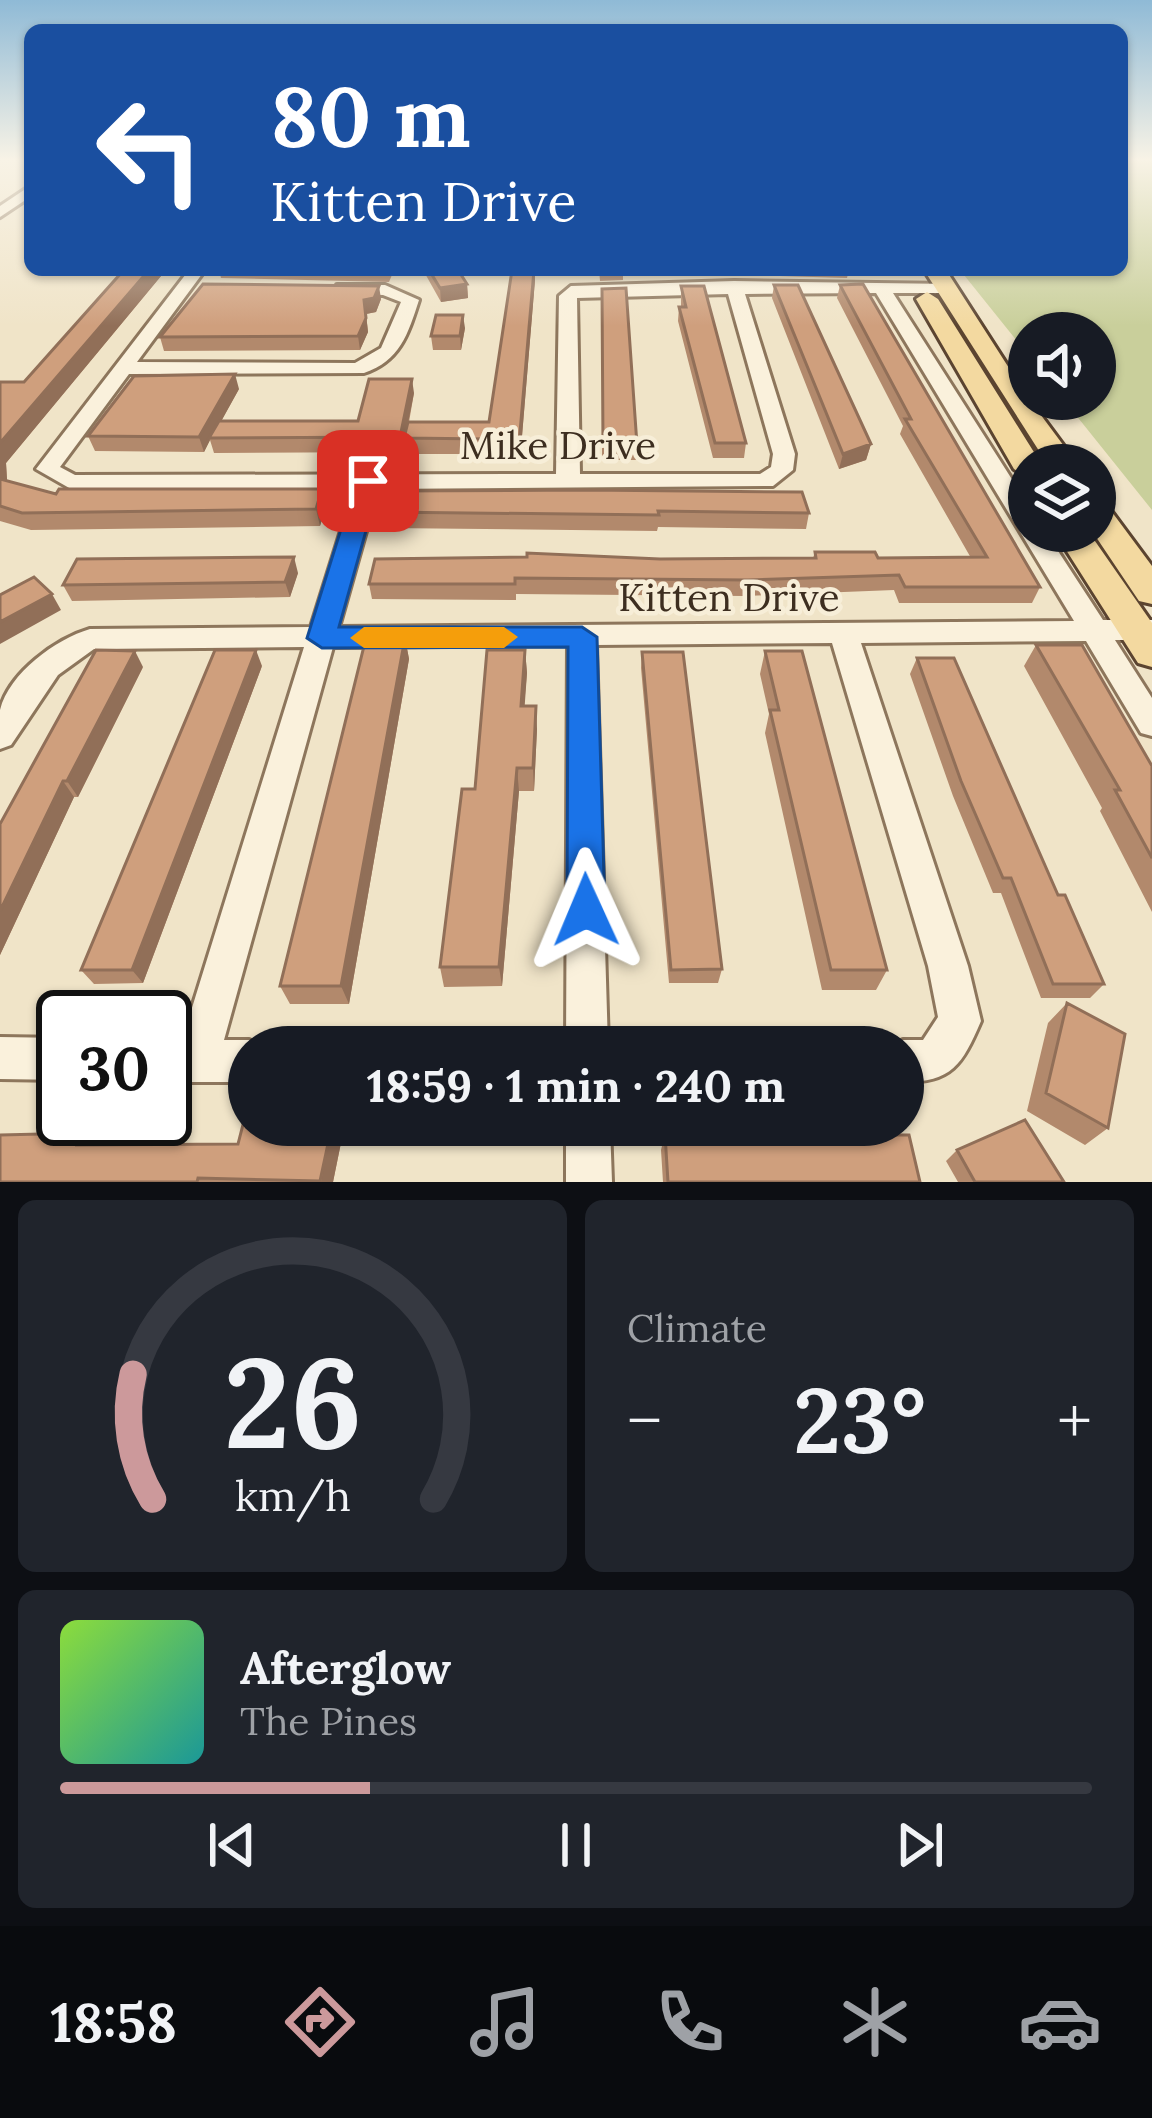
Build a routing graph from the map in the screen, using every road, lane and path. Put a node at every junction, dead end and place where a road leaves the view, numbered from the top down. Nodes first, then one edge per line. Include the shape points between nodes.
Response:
1 (928, 279) edge
2 (195, 282) edge
3 (734, 286) junction
4 (880, 287) junction
5 (317, 289) edge
6 (124, 368) junction
7 (1016, 444) edge
8 (1048, 444) edge
9 (368, 481) junction
10 (568, 481) junction
11 (1008, 491) edge
12 (1116, 541) edge
13 (1046, 552) edge
14 (1086, 552) edge
15 (1152, 592) edge
16 (1096, 632) junction
17 (844, 635) junction
18 (582, 637) junction
19 (322, 638) junction
20 (1147, 638) edge
21 (1152, 724) edge
22 (0, 736) edge
23 (587, 1026) edge
24 (192, 1028) edge
25 (924, 1056) edge
26 (0, 1058) edge
27 (36, 1059) edge
28 (192, 1061) edge
29 (228, 1061) edge
30 (588, 1146) edge
31 (589, 1182) edge

1 - 4 street
1 - 7 main road
1 - 8 main road
2 - 6 street
3 - 4 street
3 - 10 street via 587,287 568,296
3 - 10 street, Mike Drive via 782,470 765,481
4 - 11 street
5 - 6 street via 385,290 410,300 391,354 357,369
6 - 9 street, Mike Drive via 47,469 71,482
9 - 10 street, Mike Drive
9 - 19 street
12 - 15 main road
13 - 16 street
14 - 20 main road
16 - 17 street, Kitten Drive
16 - 20 street, Kitten Drive
16 - 21 street
17 - 18 street, Kitten Drive
17 - 25 street via 960,1021
18 - 19 street, Kitten Drive
18 - 23 street
19 - 22 street, Kitten Drive via 90,639 41,669
19 - 24 street
26 - 27 street
28 - 29 street
30 - 31 street

